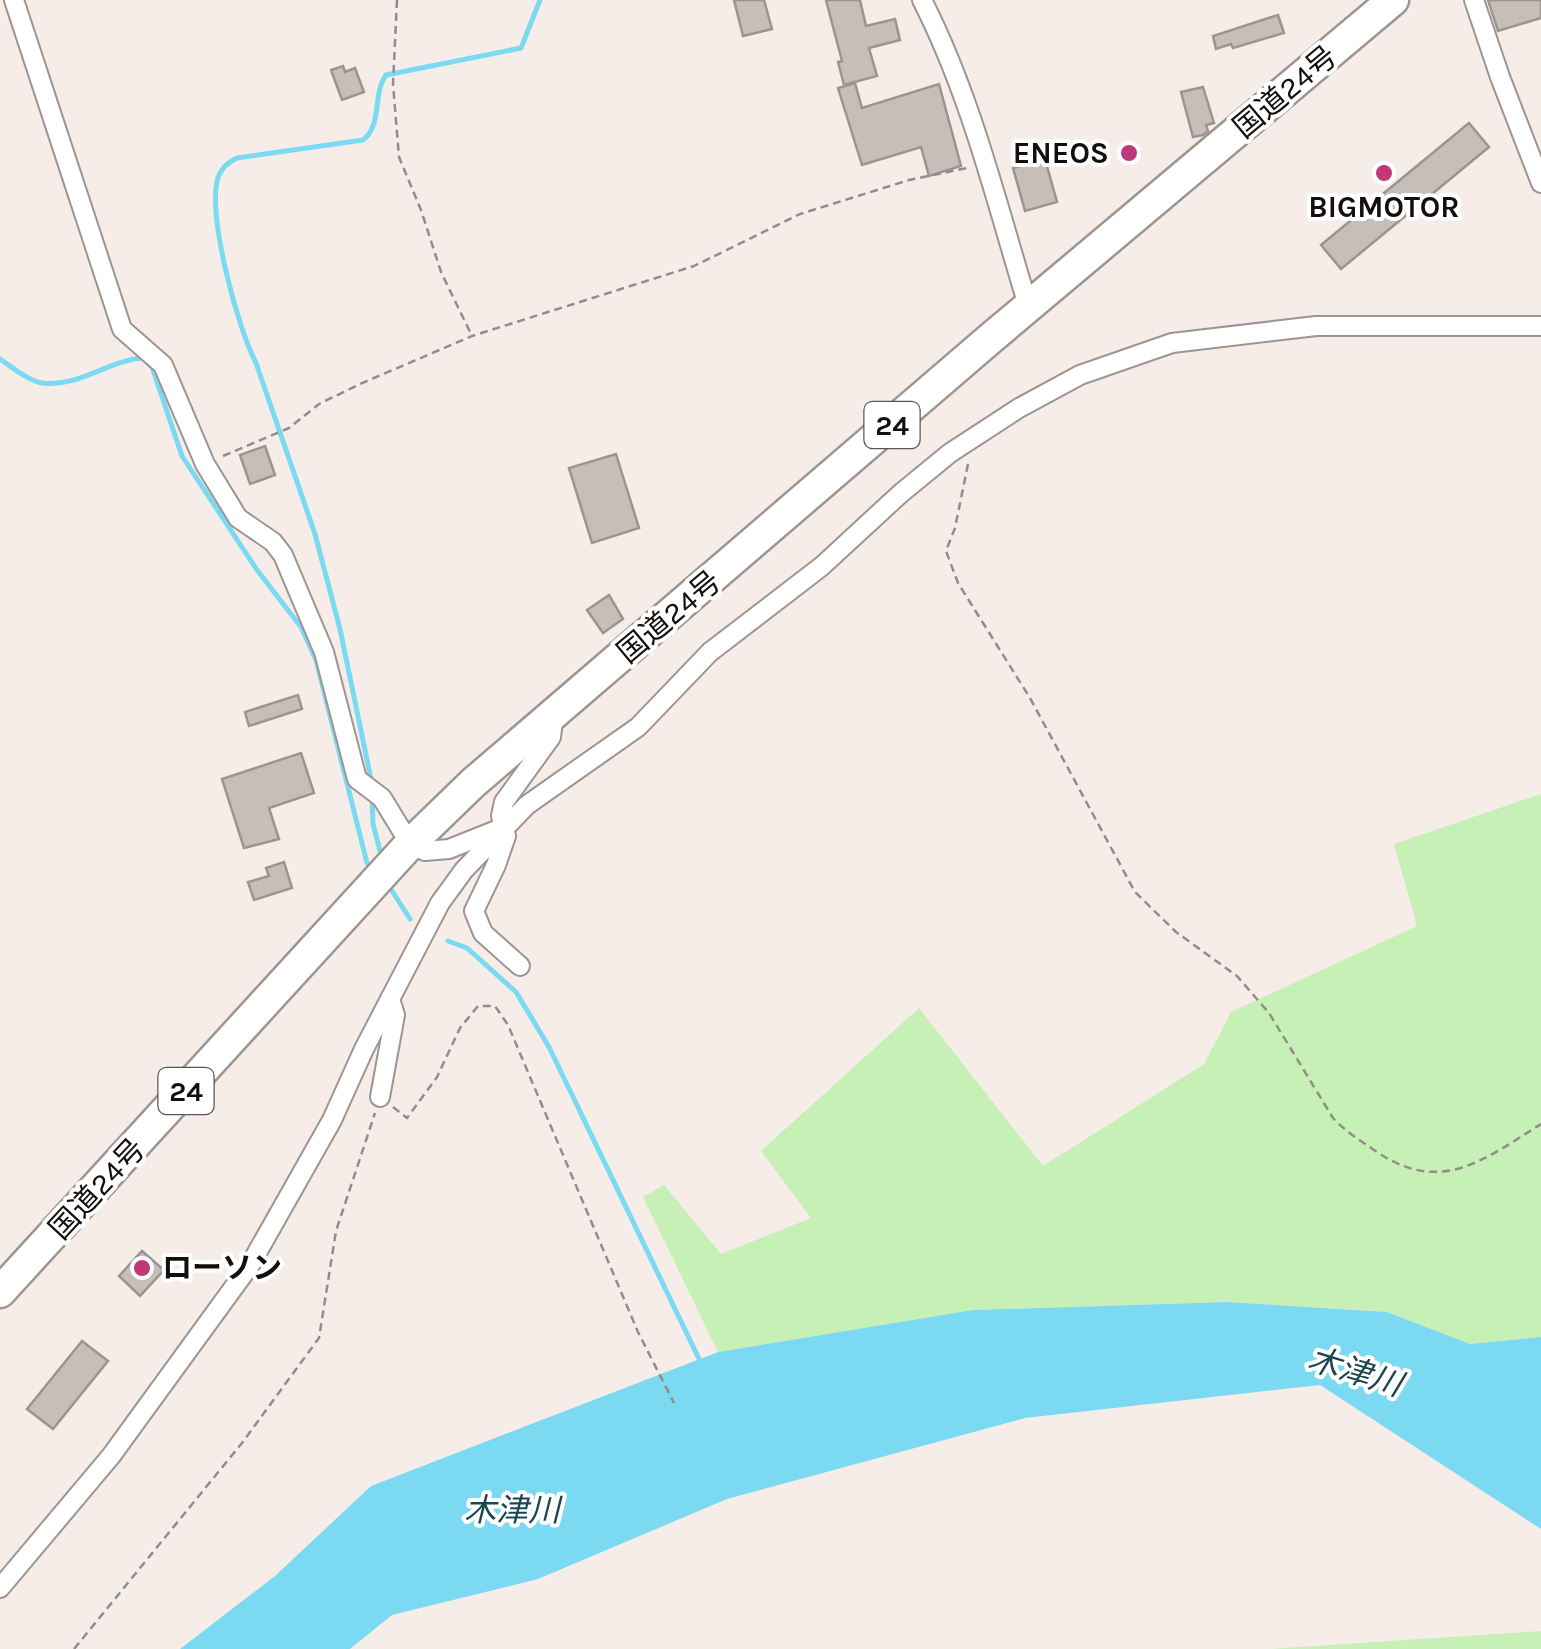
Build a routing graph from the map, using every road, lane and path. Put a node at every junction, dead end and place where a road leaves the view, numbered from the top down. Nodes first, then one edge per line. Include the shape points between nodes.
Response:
1 (14, 0) edge
2 (398, 0) edge
3 (922, 0) edge
4 (1393, 0) edge
5 (1474, 0) edge
6 (988, 164) junction
7 (1541, 183) edge
8 (1029, 309) junction
9 (1541, 326) edge
10 (472, 336) junction
11 (971, 440) junction
12 (205, 464) junction
13 (554, 713) junction
14 (504, 827) junction
15 (404, 851) junction
16 (520, 966) dead end
17 (390, 999) junction
18 (380, 1098) junction
19 (1541, 1124) edge
20 (0, 1292) edge
21 (674, 1403) dead end
22 (0, 1588) edge
23 (74, 1649) edge

1 - 12 street via 122,328 163,365
2 - 10 path via 392,84 399,157
3 - 6 street
4 - 8 highway, 国道24号 / 24
5 - 7 street
6 - 8 street
6 - 10 path via 800,214 694,266
8 - 13 highway, 国道24号 / 24
9 - 11 street via 1316,326 1172,343 1080,375
10 - 12 path
11 - 14 street via 710,652 638,727
11 - 19 path via 946,551 958,583 1136,892 1176,932 1237,976 1343,1129 1399,1166 1429,1174 1458,1171
12 - 15 street via 238,518 283,556 324,652 357,779 382,798
13 - 14 street via 552,737 504,802
13 - 15 highway, 国道24号 / 24
14 - 15 street via 449,848
14 - 16 street via 496,865 474,911 482,933
14 - 17 street via 440,903
15 - 20 highway, 国道24号 / 24
17 - 18 street via 396,1015
17 - 22 street via 332,1120 250,1265 111,1456
18 - 21 path via 407,1118 437,1077 460,1028 478,1006 495,1006
18 - 23 path via 336,1231 318,1338 242,1443

